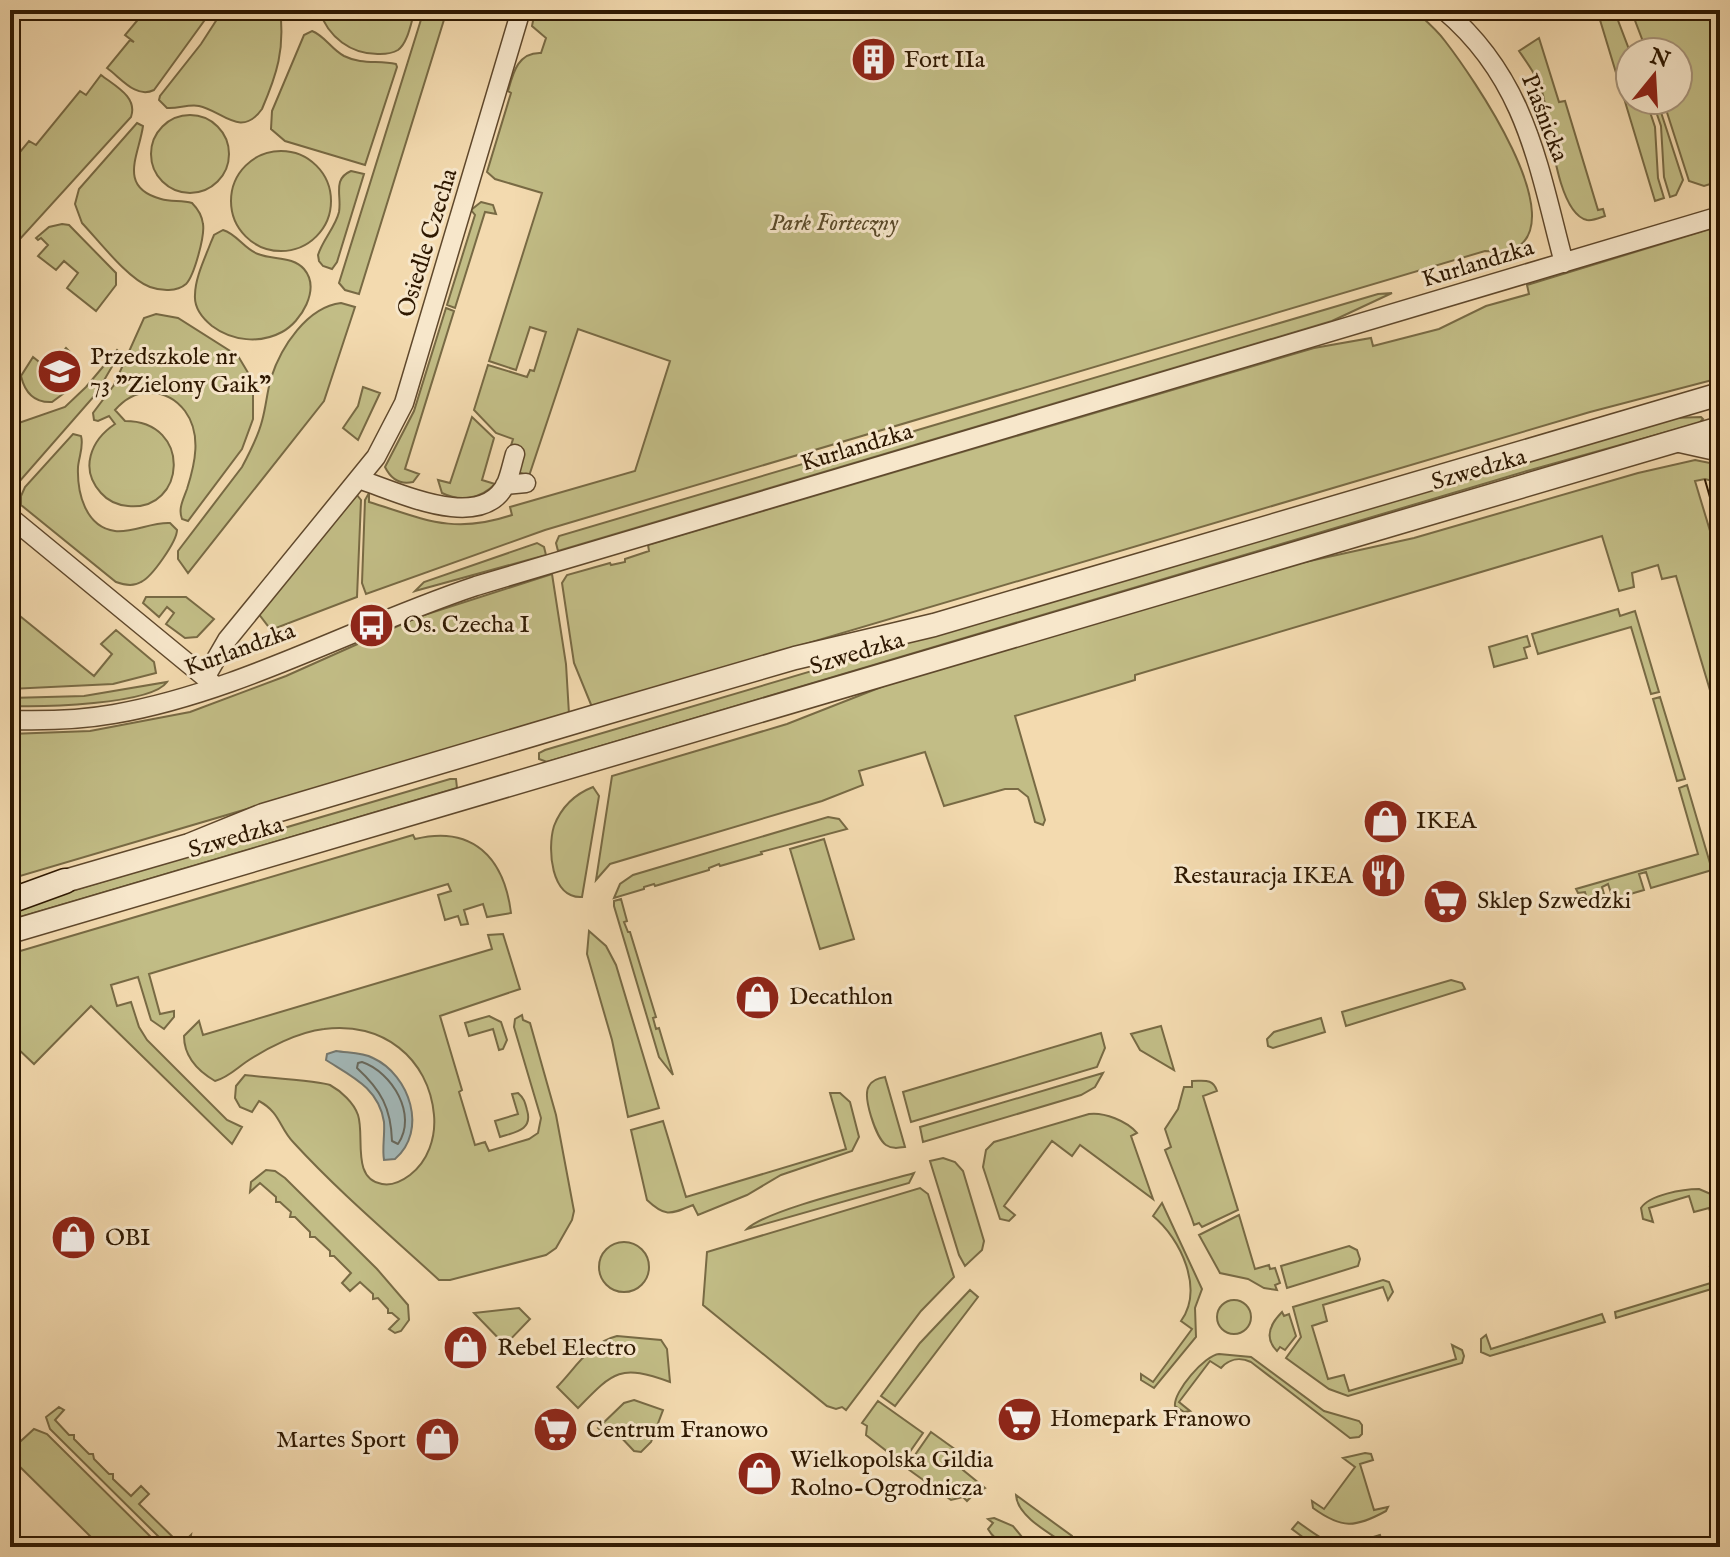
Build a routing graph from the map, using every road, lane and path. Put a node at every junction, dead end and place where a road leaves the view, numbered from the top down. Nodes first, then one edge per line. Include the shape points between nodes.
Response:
1 (521, 10) edge
2 (1444, 10) edge
3 (1720, 216) edge
4 (1564, 263) junction
5 (1713, 400) edge
6 (1720, 428) edge
7 (1669, 441) junction
8 (1720, 452) edge
9 (515, 454) dead end
10 (358, 479) junction
11 (526, 483) dead end
12 (505, 485) junction
13 (10, 517) edge
14 (210, 682) junction
15 (10, 720) edge
16 (65, 881) junction
17 (10, 891) edge
18 (10, 901) edge
19 (10, 932) edge

1 - 10 street, Osiedle Czecha via 404,403 376,457
2 - 4 street, Piaśnicka via 1485,52 1512,92 1531,140
3 - 4 street, Kurlandzka
4 - 14 street, Kurlandzka via 476,586
5 - 16 street, Szwedzka via 934,625 795,658 606,713 263,815 189,845
6 - 7 street, Szwedzka
7 - 8 street
7 - 19 street, Szwedzka
9 - 12 street
10 - 12 street via 457,510 493,499
10 - 14 street, Osiedle Czecha via 227,640
11 - 12 street
13 - 14 street
14 - 15 street, Kurlandzka via 111,715
16 - 17 main road
16 - 18 main road

